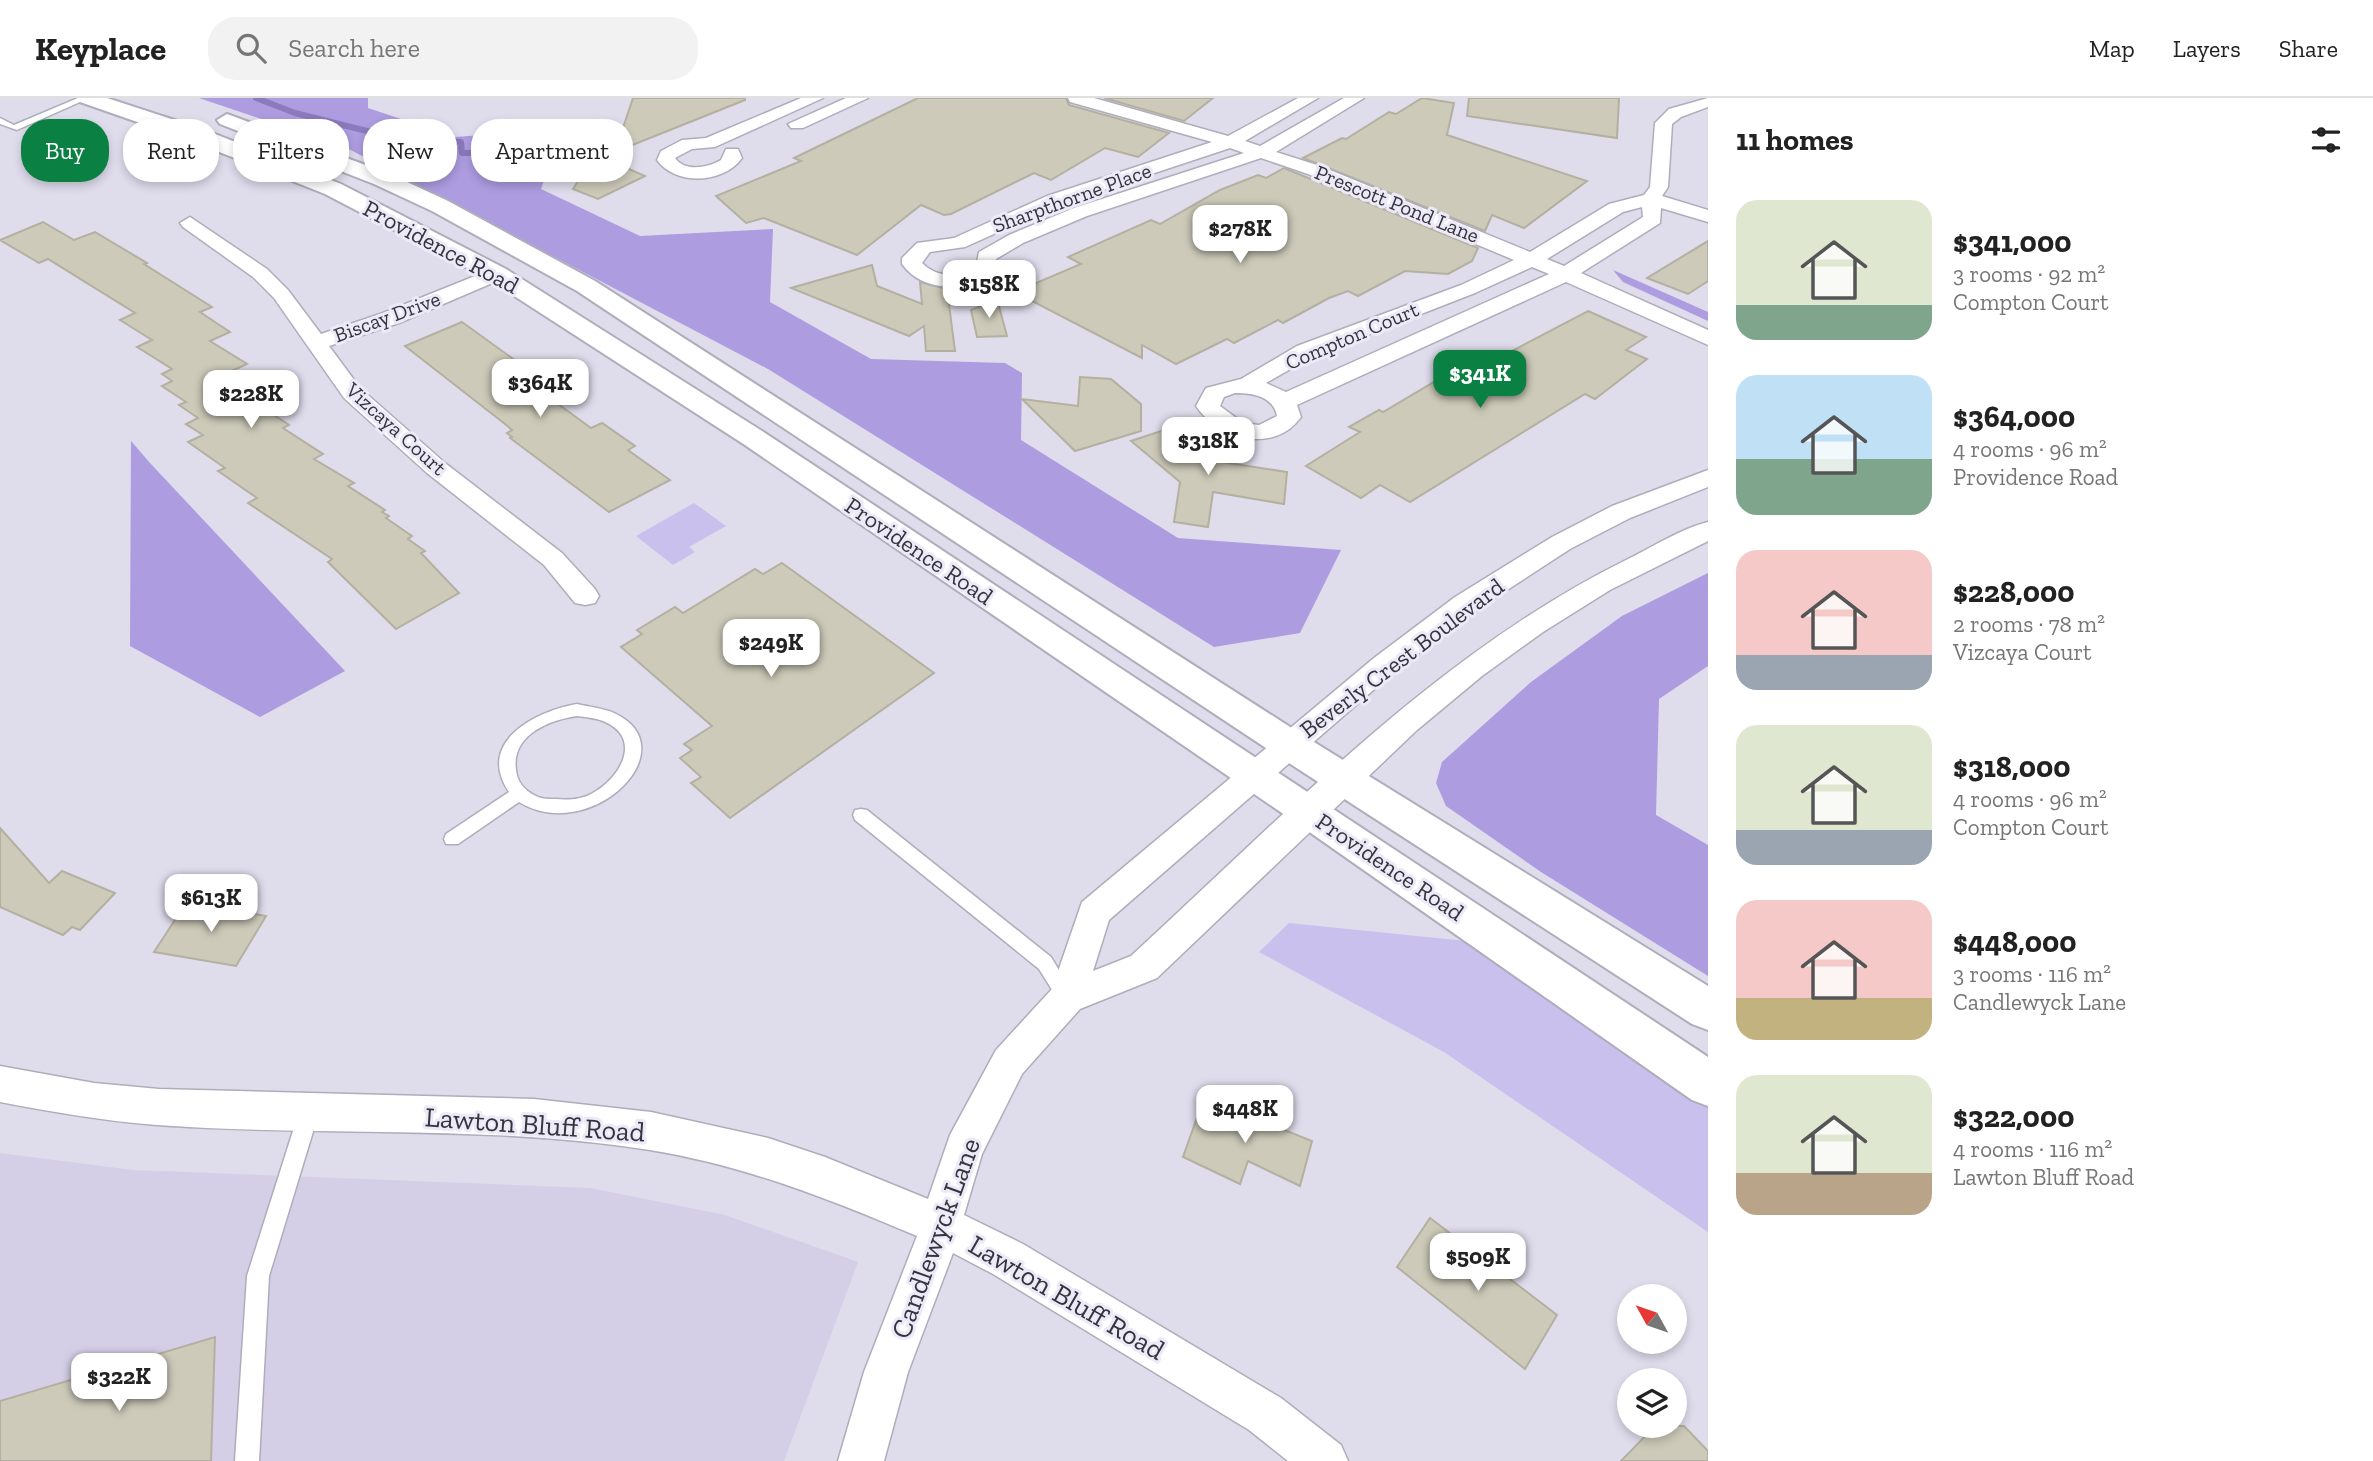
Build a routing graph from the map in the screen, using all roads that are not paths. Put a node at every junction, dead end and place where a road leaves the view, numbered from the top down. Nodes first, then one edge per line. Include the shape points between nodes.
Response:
1 (86, 98) edge
2 (162, 98) edge
3 (815, 98) edge
4 (1076, 98) edge
5 (1310, 98) edge
6 (1356, 98) edge
7 (853, 99) edge
8 (1708, 101) edge
9 (0, 121) edge
10 (1230, 142) junction
11 (709, 143) junction
12 (1262, 151) junction
13 (732, 153) junction
14 (1096, 186) junction
15 (1655, 193) junction
16 (1122, 200) junction
17 (1708, 202) edge
18 (1708, 216) edge
19 (190, 223) dead end
20 (958, 243) junction
21 (986, 256) junction
22 (1531, 260) junction
23 (497, 274) junction
24 (1566, 275) junction
25 (1397, 315) junction
26 (1431, 334) junction
27 (1708, 338) edge
28 (315, 343) junction
29 (1246, 386) junction
30 (1284, 402) junction
31 (1708, 478) edge
32 (1708, 530) edge
33 (584, 596) dead end
34 (1289, 744) junction
35 (1253, 774) junction
36 (1346, 780) junction
37 (518, 794) junction
38 (1312, 813) junction
39 (861, 815) dead end
40 (452, 839) dead end
41 (1067, 998) junction
42 (1708, 1010) edge
43 (0, 1084) edge
44 (1708, 1084) edge
45 (309, 1112) junction
46 (940, 1224) junction
47 (247, 1461) edge
48 (860, 1461) edge
49 (1325, 1461) edge

1 - 9 lane via 14,128
1 - 23 main road, Providence Road via 197,135 332,189
2 - 34 main road, Providence Road via 382,179 586,286
3 - 11 street
4 - 10 street, Prescott Pond Lane
5 - 10 street, Sharpthorne Place
6 - 12 street, Sharpthorne Place
7 - 13 street
8 - 15 street, Compton Court via 1675,113 1664,123
10 - 12 street, Prescott Pond Lane
10 - 14 street, Sharpthorne Place
11 - 13 street
11 - 13 street via 677,148 666,160 674,169 705,172 724,167
12 - 16 street, Sharpthorne Place
12 - 22 street, Prescott Pond Lane
14 - 16 street
14 - 20 street, Sharpthorne Place via 1006,219
15 - 17 street
15 - 18 street
15 - 22 street, Compton Court via 1616,208
15 - 24 street, Compton Court via 1653,219
16 - 21 street, Sharpthorne Place via 1058,221
19 - 28 street, Vizcaya Court via 281,293
20 - 21 street
20 - 21 street, Sharpthorne Place via 924,247 912,257 912,264 924,275 959,280 986,269
22 - 24 street, Prescott Pond Lane
22 - 25 street, Compton Court
23 - 28 street, Biscay Drive via 391,318
23 - 35 main road, Providence Road via 654,372
24 - 26 street, Compton Court
24 - 27 street, Prescott Pond Lane
25 - 26 street
25 - 29 street, Compton Court via 1305,351
26 - 30 street, Compton Court via 1341,371
28 - 33 street, Vizcaya Court via 352,393 436,468 553,559
29 - 30 street via 1268,391
29 - 30 street, Compton Court via 1214,393 1208,406 1211,413 1236,428 1266,431 1289,417
31 - 34 street, Beverly Crest Boulevard via 1621,512 1475,597
32 - 36 street, Beverly Crest Boulevard via 1600,584 1533,625 1406,722
34 - 35 street, Beverly Crest Boulevard
34 - 36 main road, Providence Road
35 - 38 main road, Providence Road
35 - 41 street, Candlewyck Lane via 1094,912
36 - 38 street, Beverly Crest Boulevard
36 - 42 main road, Providence Road
37 - 37 lane via 506,765 510,748 521,734 547,718 577,710 597,712 620,723 634,742 635,758 628,774 597,800 554,808
37 - 40 lane
38 - 41 street, Candlewyck Lane via 1144,967
38 - 44 main road, Providence Road
39 - 41 lane via 1045,963
41 - 46 street, Candlewyck Lane via 1009,1062 964,1149
43 - 45 street, Lawton Bluff Road via 159,1107
45 - 46 street, Lawton Bluff Road via 534,1118 651,1131 768,1158
45 - 47 lane via 258,1276
46 - 48 street, Candlewyck Lane via 886,1372
46 - 49 street, Lawton Bluff Road via 1008,1259 1265,1414

